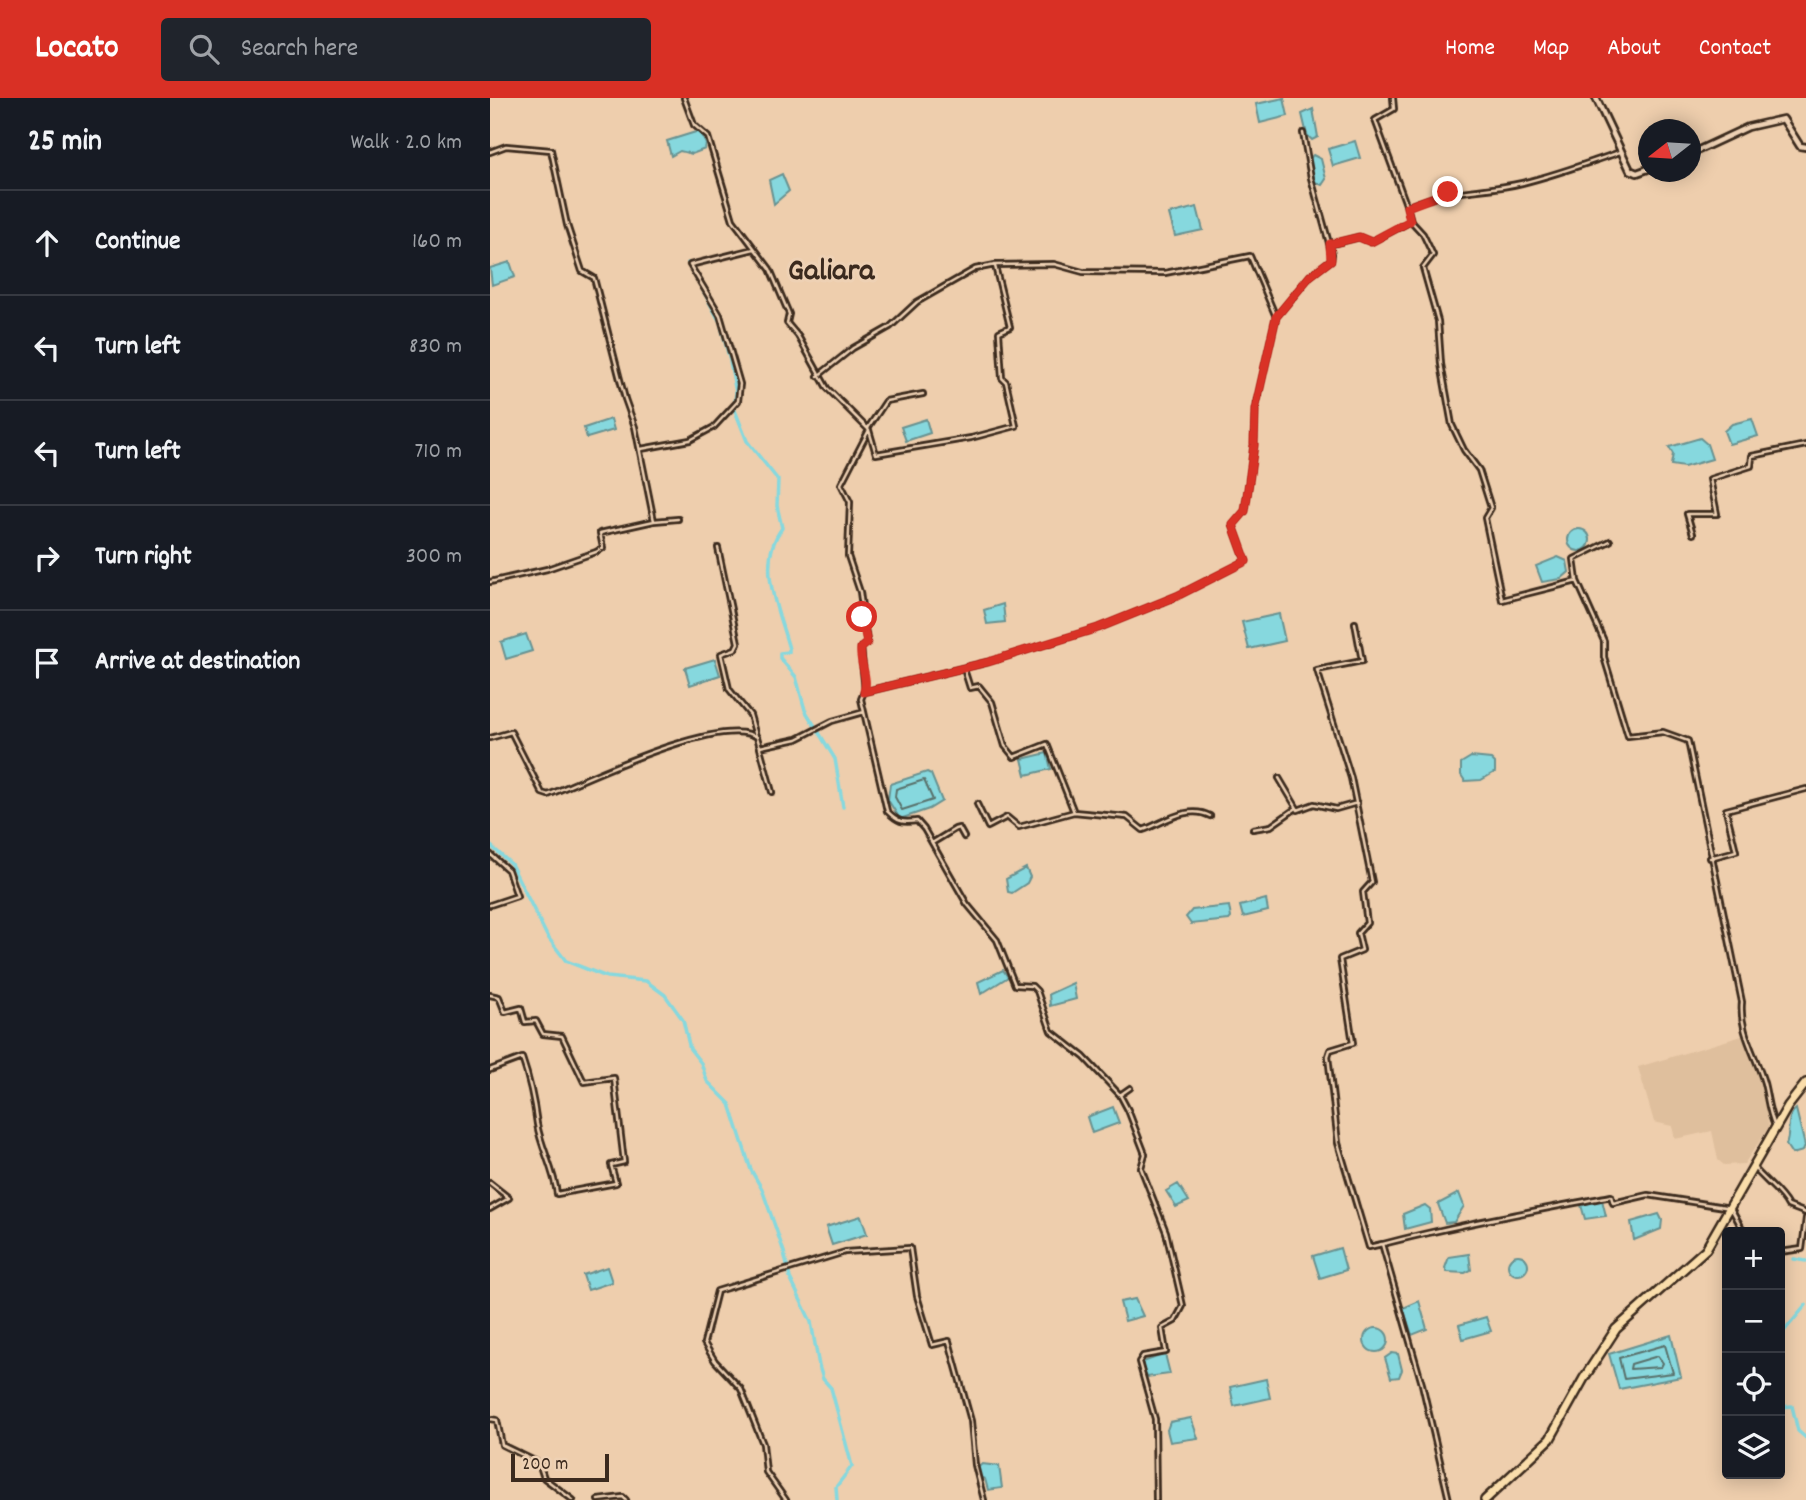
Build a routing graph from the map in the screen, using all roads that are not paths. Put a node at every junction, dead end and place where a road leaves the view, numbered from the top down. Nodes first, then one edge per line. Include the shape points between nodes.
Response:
1 (684, 98) edge
2 (1393, 98) edge
3 (1596, 98) edge
4 (1303, 133) dead end
5 (1805, 148) edge
6 (1701, 149) edge
7 (490, 152) edge
8 (1621, 152) junction
9 (1638, 172) edge
10 (1407, 207) junction
11 (1410, 221) junction
12 (1330, 244) junction
13 (754, 249) junction
14 (995, 265) junction
15 (1276, 317) junction
16 (818, 376) junction
17 (923, 394) dead end
18 (868, 429) junction
19 (1806, 445) edge
20 (640, 449) junction
21 (678, 519) dead end
22 (654, 521) junction
23 (1693, 534) dead end
24 (1610, 541) dead end
25 (718, 548) dead end
26 (1577, 581) junction
27 (490, 582) edge
28 (1355, 623) dead end
29 (964, 668) junction
30 (864, 692) junction
31 (864, 712) junction
32 (757, 737) junction
33 (490, 738) edge
34 (760, 747) junction
35 (1279, 778) dead end
36 (1806, 789) edge
37 (772, 792) dead end
38 (1357, 803) junction
39 (976, 804) dead end
40 (1295, 809) junction
41 (1074, 812) junction
42 (1210, 816) dead end
43 (1253, 829) dead end
44 (964, 837) dead end
45 (932, 842) junction
46 (490, 854) edge
47 (1710, 858) junction
48 (490, 905) edge
49 (490, 995) edge
50 (490, 1070) edge
51 (1806, 1083) edge
52 (1130, 1088) dead end
53 (1120, 1095) junction
54 (1777, 1129) junction
55 (1753, 1166) junction
56 (490, 1182) edge
57 (1731, 1208) junction
58 (490, 1209) edge
59 (1806, 1216) edge
60 (1741, 1227) edge
61 (1382, 1244) junction
62 (1785, 1251) edge
63 (490, 1419) edge
64 (573, 1500) edge
65 (598, 1500) edge
66 (626, 1500) edge
67 (786, 1500) edge
68 (984, 1500) edge
69 (1156, 1500) edge
70 (1449, 1500) edge
71 (1485, 1500) edge

1 - 13 street via 694,125 708,137 733,220
2 - 10 street via 1394,110 1375,120
3 - 8 main road
4 - 12 street
5 - 6 main road via 1783,119 1748,127
7 - 20 street via 506,146 551,150 567,225 582,271 594,278
8 - 9 main road via 1633,173
8 - 10 street via 1521,183 1448,192
10 - 11 street
11 - 12 street via 1371,242 1359,237
11 - 26 street via 1432,250 1431,261 1423,268 1438,321 1452,425 1479,470 1491,508 1485,518 1502,600
12 - 15 street via 1331,260 1310,276
13 - 16 street via 770,269 789,314 788,323
13 - 20 street via 690,265 720,315 740,384 738,401 714,427 690,440
14 - 15 street via 1054,264 1083,272 1165,273 1250,256
14 - 16 street via 975,269 917,302 890,327
14 - 18 street via 1010,327 999,332 1002,378 1016,426 876,454
15 - 29 street via 1255,410 1245,511 1233,525 1246,561 1098,628
16 - 18 street
17 - 18 street via 886,401
18 - 30 street via 841,484 850,502 848,555 860,592 867,643 860,656
19 - 23 street via 1752,456 1751,466 1710,479 1717,514 1687,514
20 - 22 street
21 - 22 street
22 - 27 street via 600,533 603,548 596,552
24 - 26 street via 1574,559
25 - 32 street via 738,643 721,654 721,663 734,700 750,715
26 - 47 street via 1604,641 1604,657 1628,736 1663,732 1687,739
28 - 38 street via 1362,661 1317,670
29 - 30 street
29 - 41 street via 970,688 979,686 992,702 1004,746 1014,757 1047,744
30 - 31 street
31 - 34 street
31 - 45 street via 887,811 902,823 917,821
32 - 33 street via 737,730 676,744 548,795 542,793 511,732
32 - 34 street
34 - 37 street
35 - 40 street
36 - 47 street via 1727,810 1736,851
38 - 40 street via 1336,809 1320,803
38 - 61 street via 1372,882 1363,892 1367,923 1359,931 1362,950 1340,959 1353,1043 1329,1050 1328,1056 1346,1178 1369,1247
39 - 41 street via 988,827 1007,817 1019,827
40 - 43 street via 1271,826
41 - 42 street via 1127,817 1143,830 1197,811
44 - 45 street via 958,828
45 - 53 street via 967,904 997,940 1015,985 1032,986 1037,991 1051,1031
46 - 48 street via 508,870 517,896
47 - 54 street via 1742,1002 1744,1031
49 - 50 street via 499,997 505,1012 521,1008 525,1022 536,1021 543,1034 562,1036 584,1082 614,1078 624,1162 611,1165 616,1183 557,1194 522,1058
51 - 54 highway
52 - 53 street
53 - 69 street via 1145,1154 1141,1168 1166,1233 1183,1306 1175,1321 1162,1328 1166,1352 1143,1356 1139,1362 1155,1419
54 - 55 highway
55 - 57 highway
55 - 59 street via 1788,1206
56 - 58 street via 509,1198
57 - 60 street
57 - 61 street via 1647,1195 1613,1203 1611,1196
57 - 71 highway via 1706,1249 1616,1329 1550,1439
59 - 62 street via 1802,1249
61 - 70 street
63 - 64 street via 497,1420 502,1446 539,1463 544,1478
65 - 66 street
67 - 68 street via 766,1472 763,1444 741,1389 704,1343 717,1291 845,1252 910,1248 917,1296 932,1345 948,1341 960,1378

